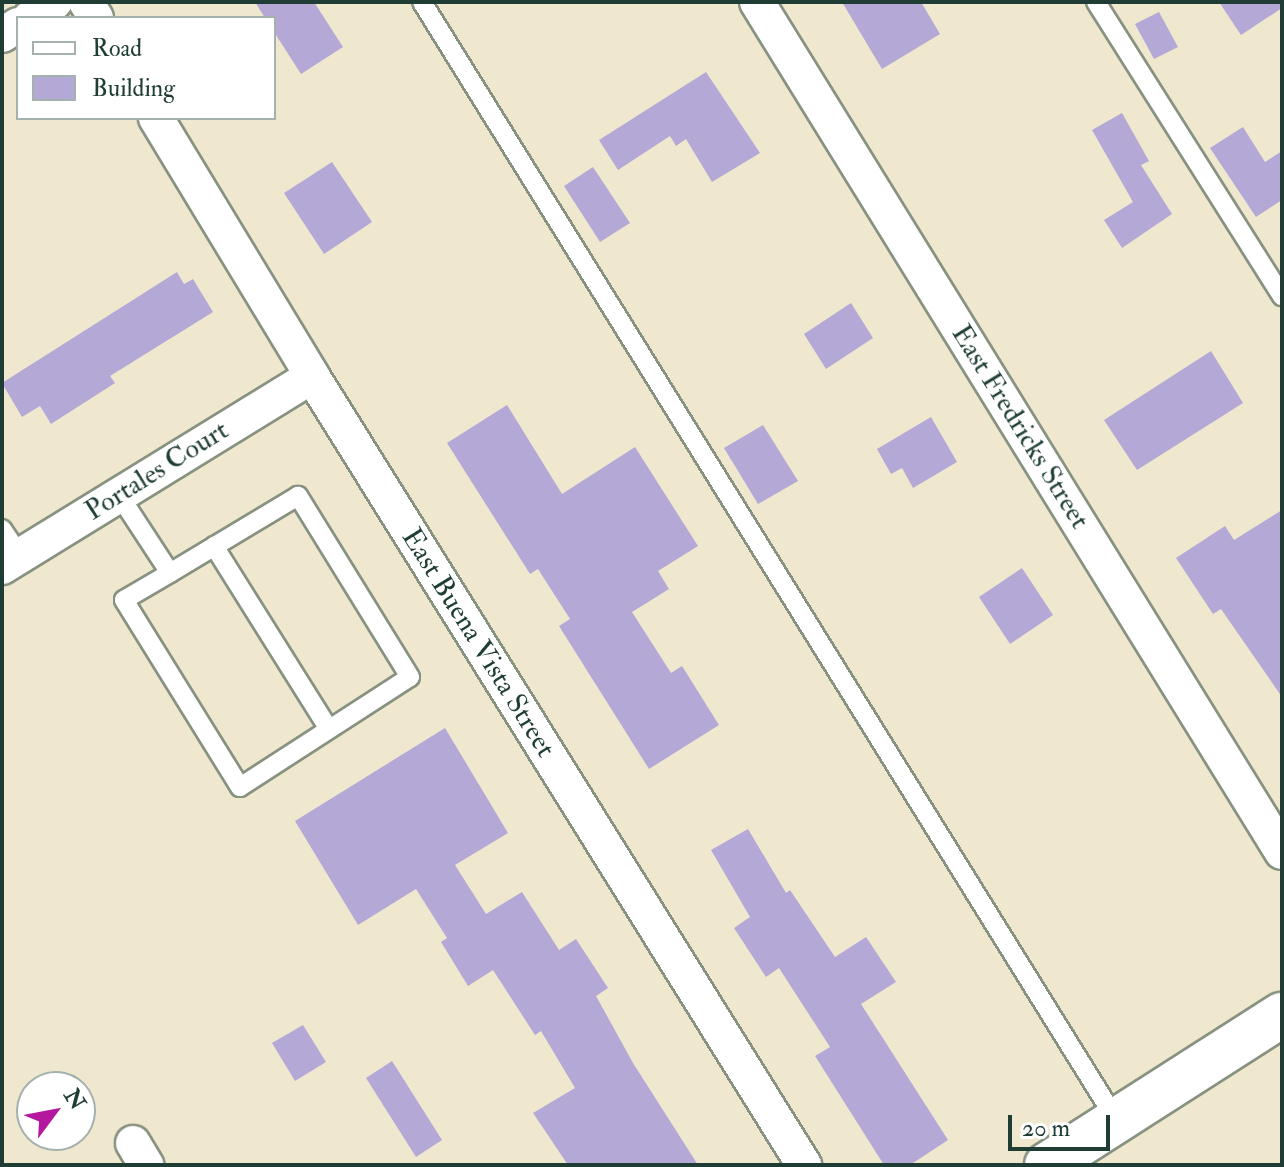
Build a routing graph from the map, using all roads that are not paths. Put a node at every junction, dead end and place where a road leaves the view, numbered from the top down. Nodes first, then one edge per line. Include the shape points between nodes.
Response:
1 (55, 2) edge
2 (422, 2) edge
3 (757, 2) edge
4 (1096, 2) edge
5 (33, 16) edge
6 (157, 120) edge
7 (1282, 296) edge
8 (312, 376) junction
9 (119, 495) junction
10 (214, 546) junction
11 (8, 550) edge
12 (170, 573) junction
13 (329, 729) junction
14 (1282, 852) edge
15 (1282, 1015) edge
16 (1117, 1121) junction
17 (804, 1165) edge
18 (1047, 1165) edge

1 - 5 street
2 - 16 lane
3 - 14 street, East Fredricks Street
4 - 7 lane
6 - 8 street, East Buena Vista Street
8 - 9 street, Portales Court
8 - 17 street, East Buena Vista Street
9 - 11 street, Portales Court
9 - 12 lane
10 - 12 lane
10 - 13 lane
10 - 13 lane via 298,496 410,677
12 - 13 lane via 124,600 240,787
15 - 16 main road
16 - 18 main road

